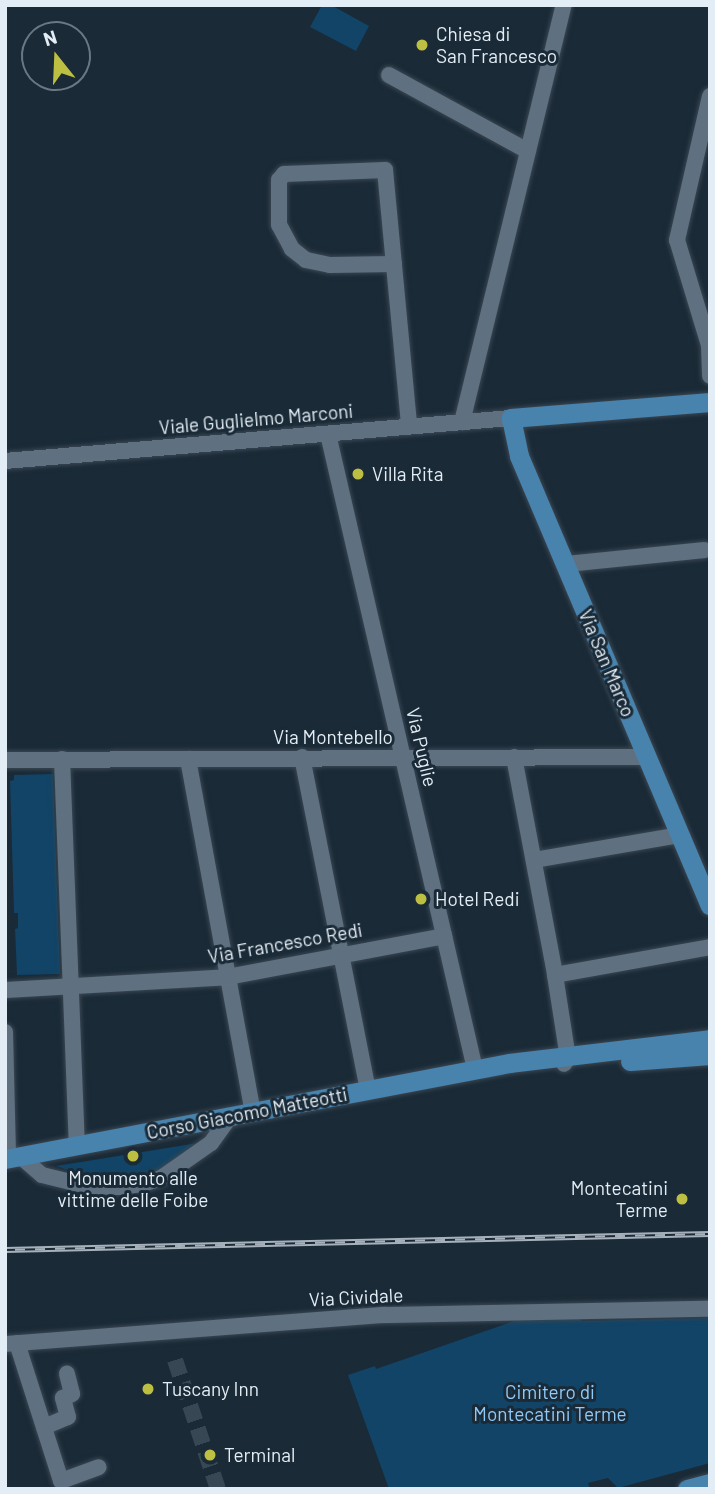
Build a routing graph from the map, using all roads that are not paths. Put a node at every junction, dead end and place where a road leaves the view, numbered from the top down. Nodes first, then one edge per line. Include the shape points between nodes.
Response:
1 (564, 5) edge
2 (389, 75) dead end
3 (710, 96) edge
4 (707, 123) edge
5 (528, 151) junction
6 (394, 264) junction
7 (702, 294) edge
8 (710, 376) edge
9 (710, 402) edge
10 (511, 418) junction
11 (463, 422) junction
12 (409, 426) junction
13 (328, 434) junction
14 (5, 461) edge
15 (704, 550) dead end
16 (566, 564) junction
17 (302, 757) junction
18 (403, 757) junction
19 (514, 757) junction
20 (646, 757) junction
21 (62, 759) junction
22 (188, 759) junction
23 (5, 760) edge
24 (680, 835) junction
25 (534, 860) junction
26 (710, 905) edge
27 (444, 936) junction
28 (710, 947) edge
29 (340, 954) junction
30 (555, 975) junction
31 (228, 977) junction
32 (70, 986) junction
33 (5, 990) edge
34 (5, 1032) edge
35 (710, 1039) edge
36 (710, 1055) edge
37 (565, 1061) junction
38 (482, 1068) junction
39 (368, 1090) junction
40 (6, 1102) edge
41 (253, 1113) junction
42 (229, 1118) junction
43 (76, 1146) junction
44 (11, 1158) edge
45 (710, 1309) edge
46 (11, 1343) edge
47 (67, 1374) dead end
48 (44, 1427) junction
49 (99, 1467) dead end
50 (710, 1483) edge
51 (687, 1489) edge

1 - 5 street
2 - 5 street
3 - 4 street
4 - 7 street via 677,233 678,249
5 - 11 street
6 - 6 street via 385,170 284,174 279,180 279,225 292,249 306,260 330,265
6 - 12 street
7 - 8 street
9 - 10 main road
10 - 11 street, Viale Guglielmo Marconi
10 - 16 main road, Via San Marco via 519,456
11 - 12 street, Viale Guglielmo Marconi
12 - 13 street, Viale Guglielmo Marconi
13 - 14 street, Viale Guglielmo Marconi
13 - 18 street, Via Puglie
15 - 16 street
16 - 20 main road, Via San Marco
17 - 18 street, Via Montebello
17 - 22 street, Via Montebello
17 - 29 street
18 - 19 street, Via Montebello
18 - 27 street, Via Puglie
19 - 20 street, Via Montebello
19 - 25 street
20 - 24 main road, Via San Marco
21 - 22 street, Via Montebello
21 - 23 street, Via Montebello
21 - 32 street
22 - 31 street
24 - 25 street
24 - 26 main road, Via San Marco
25 - 30 street
27 - 29 street, Via Francesco Redi
27 - 38 street, Via Puglie
28 - 30 street
29 - 31 street, Via Francesco Redi
29 - 39 street
30 - 37 street
31 - 32 street, Via Francesco Redi
31 - 41 street
32 - 33 street, Via Francesco Redi
32 - 43 street
34 - 40 street
35 - 37 main road, Corso Giacomo Matteotti
36 - 37 main road, Corso Giacomo Matteotti
37 - 38 main road, Corso Giacomo Matteotti
38 - 39 main road, Corso Giacomo Matteotti
39 - 41 main road, Corso Giacomo Matteotti
40 - 44 street
41 - 42 main road, Corso Giacomo Matteotti
42 - 43 main road, Corso Giacomo Matteotti
42 - 44 street via 211,1143 160,1178 143,1184 87,1186 43,1175
43 - 44 main road, Corso Giacomo Matteotti
45 - 46 street, Via Cividale via 384,1315
46 - 48 street
47 - 48 street via 72,1394 63,1398 68,1417
48 - 49 street via 61,1481
50 - 51 main road

